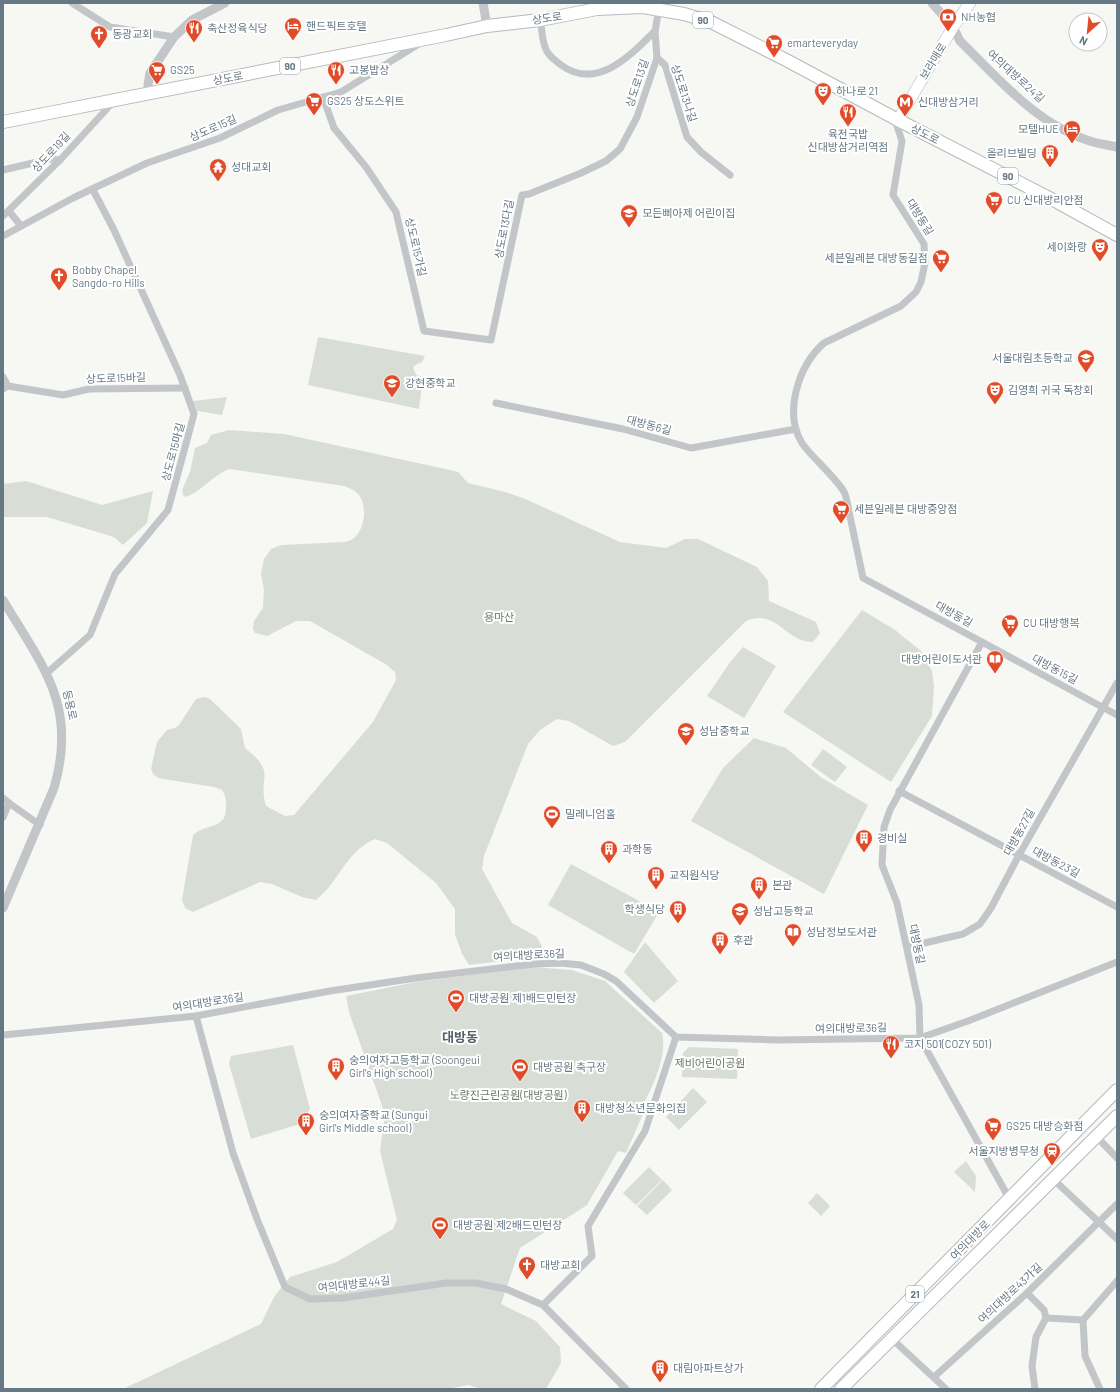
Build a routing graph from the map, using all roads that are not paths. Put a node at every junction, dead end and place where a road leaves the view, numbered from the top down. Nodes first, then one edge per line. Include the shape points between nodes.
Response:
1 (72, 3) edge
2 (225, 3) edge
3 (483, 3) edge
4 (932, 3) edge
5 (970, 3) edge
6 (658, 9) junction
7 (540, 20) junction
8 (487, 26) junction
9 (953, 27) junction
10 (655, 31) junction
11 (174, 37) junction
12 (430, 38) junction
13 (657, 58) junction
14 (149, 94) junction
15 (323, 97) junction
16 (114, 101) junction
17 (898, 120) junction
18 (3, 122) edge
19 (627, 138) joint
20 (1117, 147) edge
21 (60, 160) junction
22 (3, 170) edge
23 (730, 175) dead end
24 (93, 190) junction
25 (9, 211) junction
26 (3, 216) edge
27 (20, 226) junction
28 (1117, 235) edge
29 (3, 236) edge
30 (491, 340) joint
31 (3, 377) edge
32 (6, 388) edge
33 (185, 388) junction
34 (496, 403) dead end
35 (796, 429) junction
36 (3, 600) edge
37 (982, 642) junction
38 (47, 673) junction
39 (1117, 683) edge
40 (1102, 706) junction
41 (1117, 715) edge
42 (899, 791) junction
43 (3, 798) edge
44 (10, 803) junction
45 (3, 817) edge
46 (40, 825) junction
47 (1019, 855) junction
48 (1117, 907) edge
49 (3, 908) edge
50 (906, 947) junction
51 (1117, 962) edge
52 (196, 1016) junction
53 (3, 1035) edge
54 (676, 1037) junction
55 (920, 1038) junction
56 (1117, 1090) edge
57 (1117, 1116) edge
58 (1096, 1136) junction
59 (1117, 1158) edge
60 (1041, 1168) junction
61 (1053, 1178) junction
62 (1010, 1200) junction
63 (1117, 1204) edge
64 (1021, 1210) junction
65 (1099, 1222) junction
66 (1117, 1240) edge
67 (1117, 1281) edge
68 (1027, 1293) junction
69 (543, 1305) junction
70 (1046, 1318) junction
71 (1083, 1320) junction
72 (891, 1338) junction
73 (934, 1377) junction
74 (626, 1389) edge
75 (821, 1389) edge
76 (841, 1389) edge
77 (946, 1389) edge
78 (1035, 1389) edge
79 (1100, 1389) edge

1 - 11 street via 110,27
2 - 11 street via 192,20
3 - 8 street
4 - 9 street, 여의대방로24길
5 - 9 main road, 보라매로
6 - 7 main road, 상도로 / 90 via 597,9
6 - 10 street, 상도로13길
6 - 17 main road, 상도로 / 90 via 710,22
7 - 8 main road, 상도로 / 90
7 - 10 street via 545,48 550,56 577,74 600,74 634,52
8 - 12 main road, 상도로 / 90
9 - 17 main road, 보라매로
9 - 20 street, 여의대방로24길 via 960,41 1026,105 1053,124 1082,137
10 - 13 street, 상도로13길
11 - 14 street via 150,73
12 - 14 main road, 상도로 / 90
12 - 15 street, 상도로15길 via 341,92
13 - 19 street, 상도로13길
13 - 23 street, 상도로13나길 via 665,65 687,137
14 - 16 main road, 상도로 / 90
15 - 24 street, 상도로15길 via 278,110 220,138 147,163
15 - 30 street, 상도로15가길 via 334,128 366,167 396,212 424,331
16 - 18 main road, 상도로 / 90
16 - 21 street, 상도로19길
17 - 28 main road, 상도로 / 90 via 1059,202
17 - 35 street, 대방동길 via 902,141 893,195 924,244 923,278 916,292 900,306 824,343 815,351 802,374 794,401
19 - 30 street, 상도로13다길 via 620,149 606,160 572,177 522,195
21 - 22 street via 50,159
21 - 25 street, 상도로19길
24 - 27 street, 상도로15길
24 - 33 street, 상도로15마길
25 - 26 street, 상도로19길
25 - 27 street
27 - 29 street, 상도로15길
31 - 32 street
32 - 33 street, 상도로15바길 via 63,395 89,388
33 - 38 street, 상도로15마길 via 194,414 168,510 114,574 90,635
34 - 35 street, 대방동6길 via 623,429 691,448
35 - 37 street, 대방동길 via 802,443 845,493 863,578
36 - 38 street, 등용로
37 - 40 street, 대방동15길
37 - 42 street, 대방동길
38 - 46 street, 등용로 via 59,706 63,741 59,772
39 - 40 street, 대방동27길
40 - 41 street, 대방동15길
40 - 47 street, 대방동27길
42 - 47 street, 대방동23길
42 - 50 street, 대방동길 via 884,827 882,865 897,903
43 - 44 street
44 - 45 street
44 - 46 street
46 - 49 street, 등용로
47 - 48 street, 대방동23길
47 - 50 street, 대방동27길 via 980,924 963,934
50 - 55 street, 대방동길 via 919,1005
51 - 55 street, 여의대방로36길
52 - 53 street, 여의대방로36길
52 - 54 street, 여의대방로36길 via 416,978 560,963 581,965 616,981
52 - 69 street, 여의대방로44길 via 233,1153 285,1287 310,1300 343,1298 446,1283 476,1283 506,1289
54 - 55 street, 여의대방로36길 via 777,1040
54 - 69 street via 645,1131 588,1226 592,1256
55 - 62 street, 대방동길
56 - 60 main road, 여의대방로 / 21
57 - 58 main road, 여의대방로
58 - 59 street
58 - 61 main road, 여의대방로
60 - 61 main road
60 - 62 main road, 여의대방로 / 21
61 - 64 main road, 여의대방로
61 - 65 street
62 - 64 main road
62 - 75 main road, 여의대방로 / 21
63 - 65 street, 여의대방로43가길
64 - 72 main road, 여의대방로
65 - 66 street
65 - 68 street, 여의대방로43가길
67 - 71 street
68 - 70 street via 1044,1310
68 - 73 street, 여의대방로43가길
69 - 74 street, 여의대방로44길
70 - 71 street
70 - 78 street via 1036,1337 1032,1366
71 - 79 street via 1085,1356
72 - 73 street
72 - 76 main road, 여의대방로
73 - 77 street

